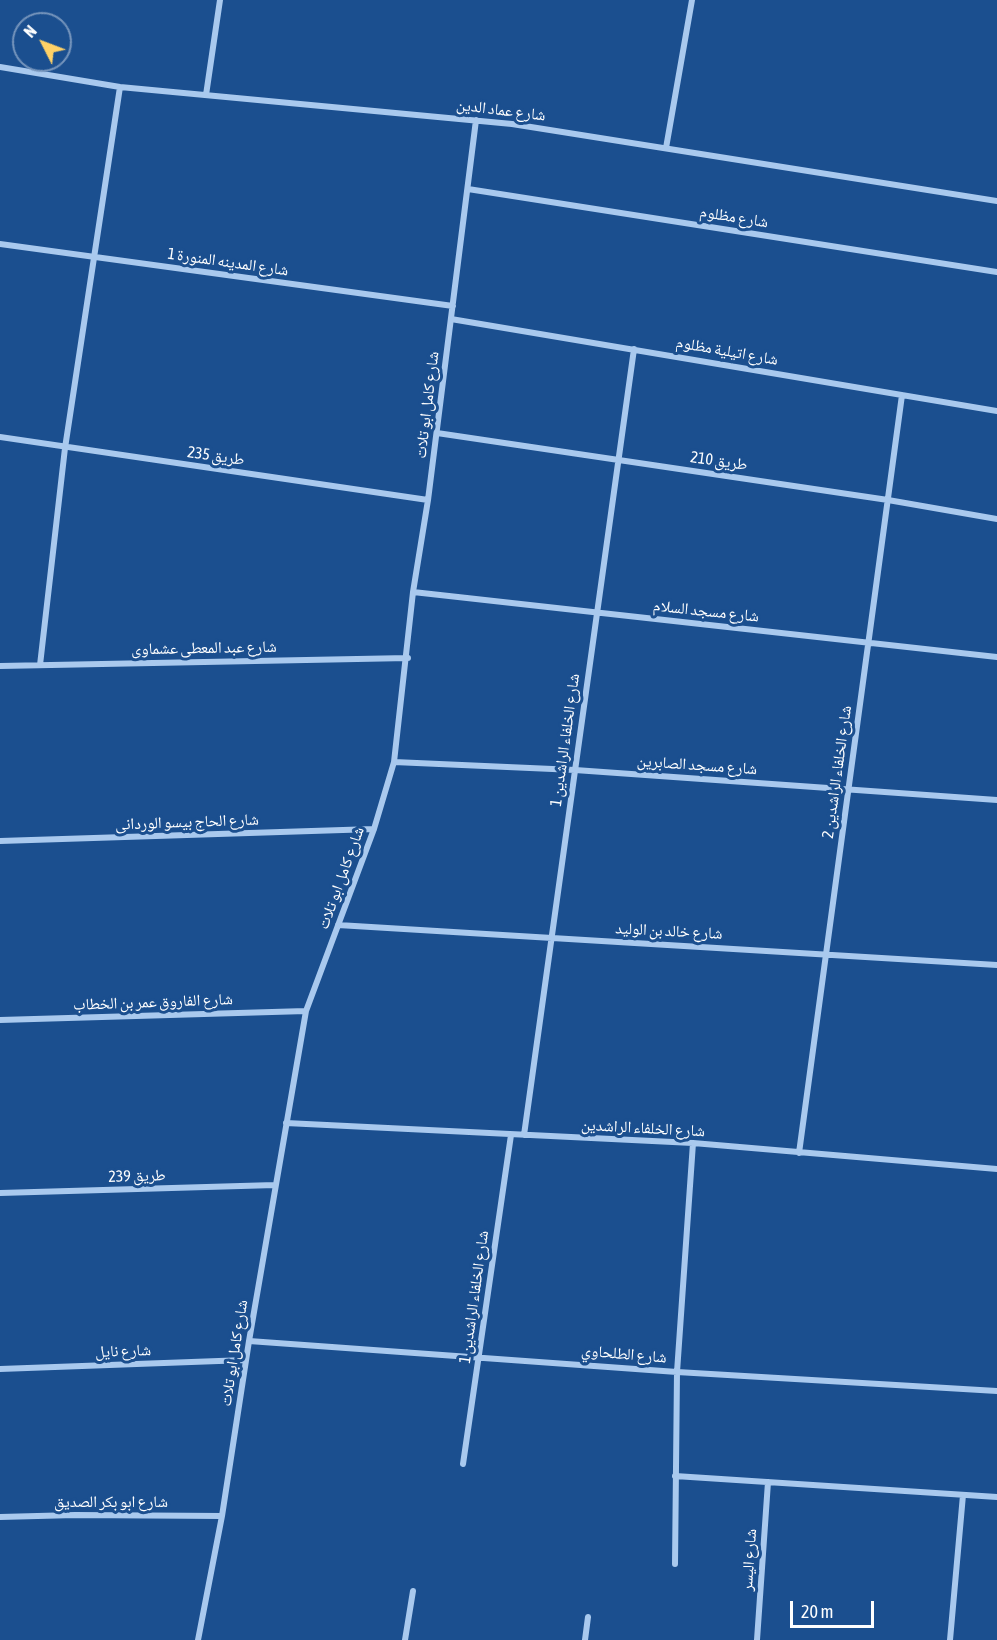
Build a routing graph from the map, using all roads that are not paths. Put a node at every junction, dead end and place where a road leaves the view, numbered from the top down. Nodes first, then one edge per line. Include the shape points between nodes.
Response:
1 (220, 0) edge
2 (692, 0) edge
3 (0, 67) edge
4 (120, 87) junction
5 (206, 95) junction
6 (476, 120) junction
7 (666, 148) junction
8 (468, 189) junction
9 (997, 201) edge
10 (0, 244) edge
11 (95, 258) junction
12 (997, 272) edge
13 (453, 306) junction
14 (452, 320) junction
15 (634, 349) junction
16 (902, 395) junction
17 (997, 411) edge
18 (436, 433) junction
19 (0, 437) edge
20 (66, 448) junction
21 (619, 460) junction
22 (428, 500) junction
23 (888, 500) junction
24 (997, 519) edge
25 (413, 592) junction
26 (597, 613) junction
27 (869, 642) junction
28 (997, 657) edge
29 (408, 658) junction
30 (40, 665) junction
31 (0, 666) edge
32 (394, 762) junction
33 (575, 770) junction
34 (849, 789) junction
35 (997, 800) edge
36 (374, 829) junction
37 (0, 841) edge
38 (338, 925) junction
39 (552, 937) junction
40 (826, 954) junction
41 (997, 965) edge
42 (306, 1011) junction
43 (0, 1020) edge
44 (286, 1123) junction
45 (511, 1135) junction
46 (524, 1135) junction
47 (693, 1143) junction
48 (800, 1153) junction
49 (997, 1169) edge
50 (275, 1185) junction
51 (0, 1193) edge
52 (249, 1341) junction
53 (479, 1356) junction
54 (246, 1360) junction
55 (0, 1368) edge
56 (676, 1372) junction
57 (997, 1390) edge
58 (463, 1464) dead end
59 (675, 1476) junction
60 (768, 1482) junction
61 (963, 1495) junction
62 (997, 1497) edge
63 (222, 1516) junction
64 (0, 1517) edge
65 (675, 1564) dead end
66 (413, 1591) dead end
67 (588, 1617) dead end
68 (198, 1640) edge
69 (405, 1640) edge
70 (585, 1640) edge
71 (757, 1640) edge
72 (950, 1640) edge

1 - 5 street
2 - 7 street
3 - 4 street, شارع عماد الدين
4 - 5 street, شارع عماد الدين
4 - 11 street
5 - 6 street, شارع عماد الدين
6 - 7 street, شارع عماد الدين
6 - 8 street, شارع كامل ابو تلات
7 - 9 street, شارع عماد الدين
8 - 12 street, شارع مظلوم
8 - 13 street, شارع كامل ابو تلات
10 - 11 street, شارع المدينه المنورة 1
11 - 13 street, شارع المدينه المنورة 1
11 - 20 street
13 - 14 street, شارع كامل ابو تلات
14 - 15 street, شارع اتيلية مظلوم
14 - 18 street, شارع كامل ابو تلات
15 - 16 street, شارع اتيلية مظلوم
15 - 21 street, شارع الخلفاء الراشدين 1
16 - 17 street, شارع اتيلية مظلوم
16 - 23 street, شارع الخلفاء الراشدين 2
18 - 21 street, طريق 210
18 - 22 street, شارع كامل ابو تلات
19 - 20 street, طريق 235
20 - 22 street, طريق 235
20 - 30 street
21 - 23 street, طريق 210
21 - 26 street, شارع الخلفاء الراشدين 1
22 - 25 street, شارع كامل ابو تلات
23 - 24 street, طريق 210
23 - 27 street, شارع الخلفاء الراشدين 2
25 - 26 street, شارع مسجد السلام
25 - 29 street, شارع كامل ابو تلات
26 - 27 street, شارع مسجد السلام
26 - 33 street, شارع الخلفاء الراشدين 1
27 - 28 street, شارع مسجد السلام
27 - 34 street, شارع الخلفاء الراشدين 2
29 - 30 street, شارع عبد المعطى عشماوى
29 - 32 street, شارع كامل ابو تلات
30 - 31 street, شارع عبد المعطى عشماوى
32 - 33 street, شارع مسجد الصابرين
32 - 36 street, شارع كامل ابو تلات
33 - 34 street, شارع مسجد الصابرين
33 - 39 street, شارع الخلفاء الراشدين 1
34 - 35 street, شارع مسجد الصابرين
34 - 40 street, شارع الخلفاء الراشدين 2
36 - 37 street, شارع الحاج بيسو الوردانى
36 - 38 street, شارع كامل ابو تلات
38 - 39 street, شارع خالد بن الوليد
38 - 42 street, شارع كامل ابو تلات
39 - 40 street, شارع خالد بن الوليد
39 - 46 street, شارع الخلفاء الراشدين 1
40 - 41 street, شارع خالد بن الوليد
40 - 48 street, شارع الخلفاء الراشدين 2
42 - 43 street, شارع الفاروق عمر بن الخطاب
42 - 44 street, شارع كامل ابو تلات
44 - 45 street, شارع الخلفاء الراشدين
44 - 50 street, شارع كامل ابو تلات
45 - 46 street, شارع الخلفاء الراشدين
45 - 53 street, شارع الخلفاء الراشدين 1
46 - 47 street, شارع الخلفاء الراشدين
47 - 48 street, شارع الخلفاء الراشدين
47 - 56 street
48 - 49 street, شارع الخلفاء الراشدين
50 - 51 street, طريق 239
50 - 52 street, شارع كامل ابو تلات
52 - 53 street, شارع الطلحاوي
52 - 54 street, شارع كامل ابو تلات
53 - 56 street, شارع الطلحاوي
53 - 58 street, شارع الخلفاء الراشدين 1
54 - 55 street, شارع نايل
54 - 63 street, شارع كامل ابو تلات
56 - 57 street, شارع الطلحاوي
56 - 59 street
59 - 60 street
59 - 65 street
60 - 61 street
60 - 71 street, شارع اليسر
61 - 62 street
61 - 72 street
63 - 64 street, شارع ابو بكر الصديق
63 - 68 street, شارع كامل ابو تلات
66 - 69 street
67 - 70 street

